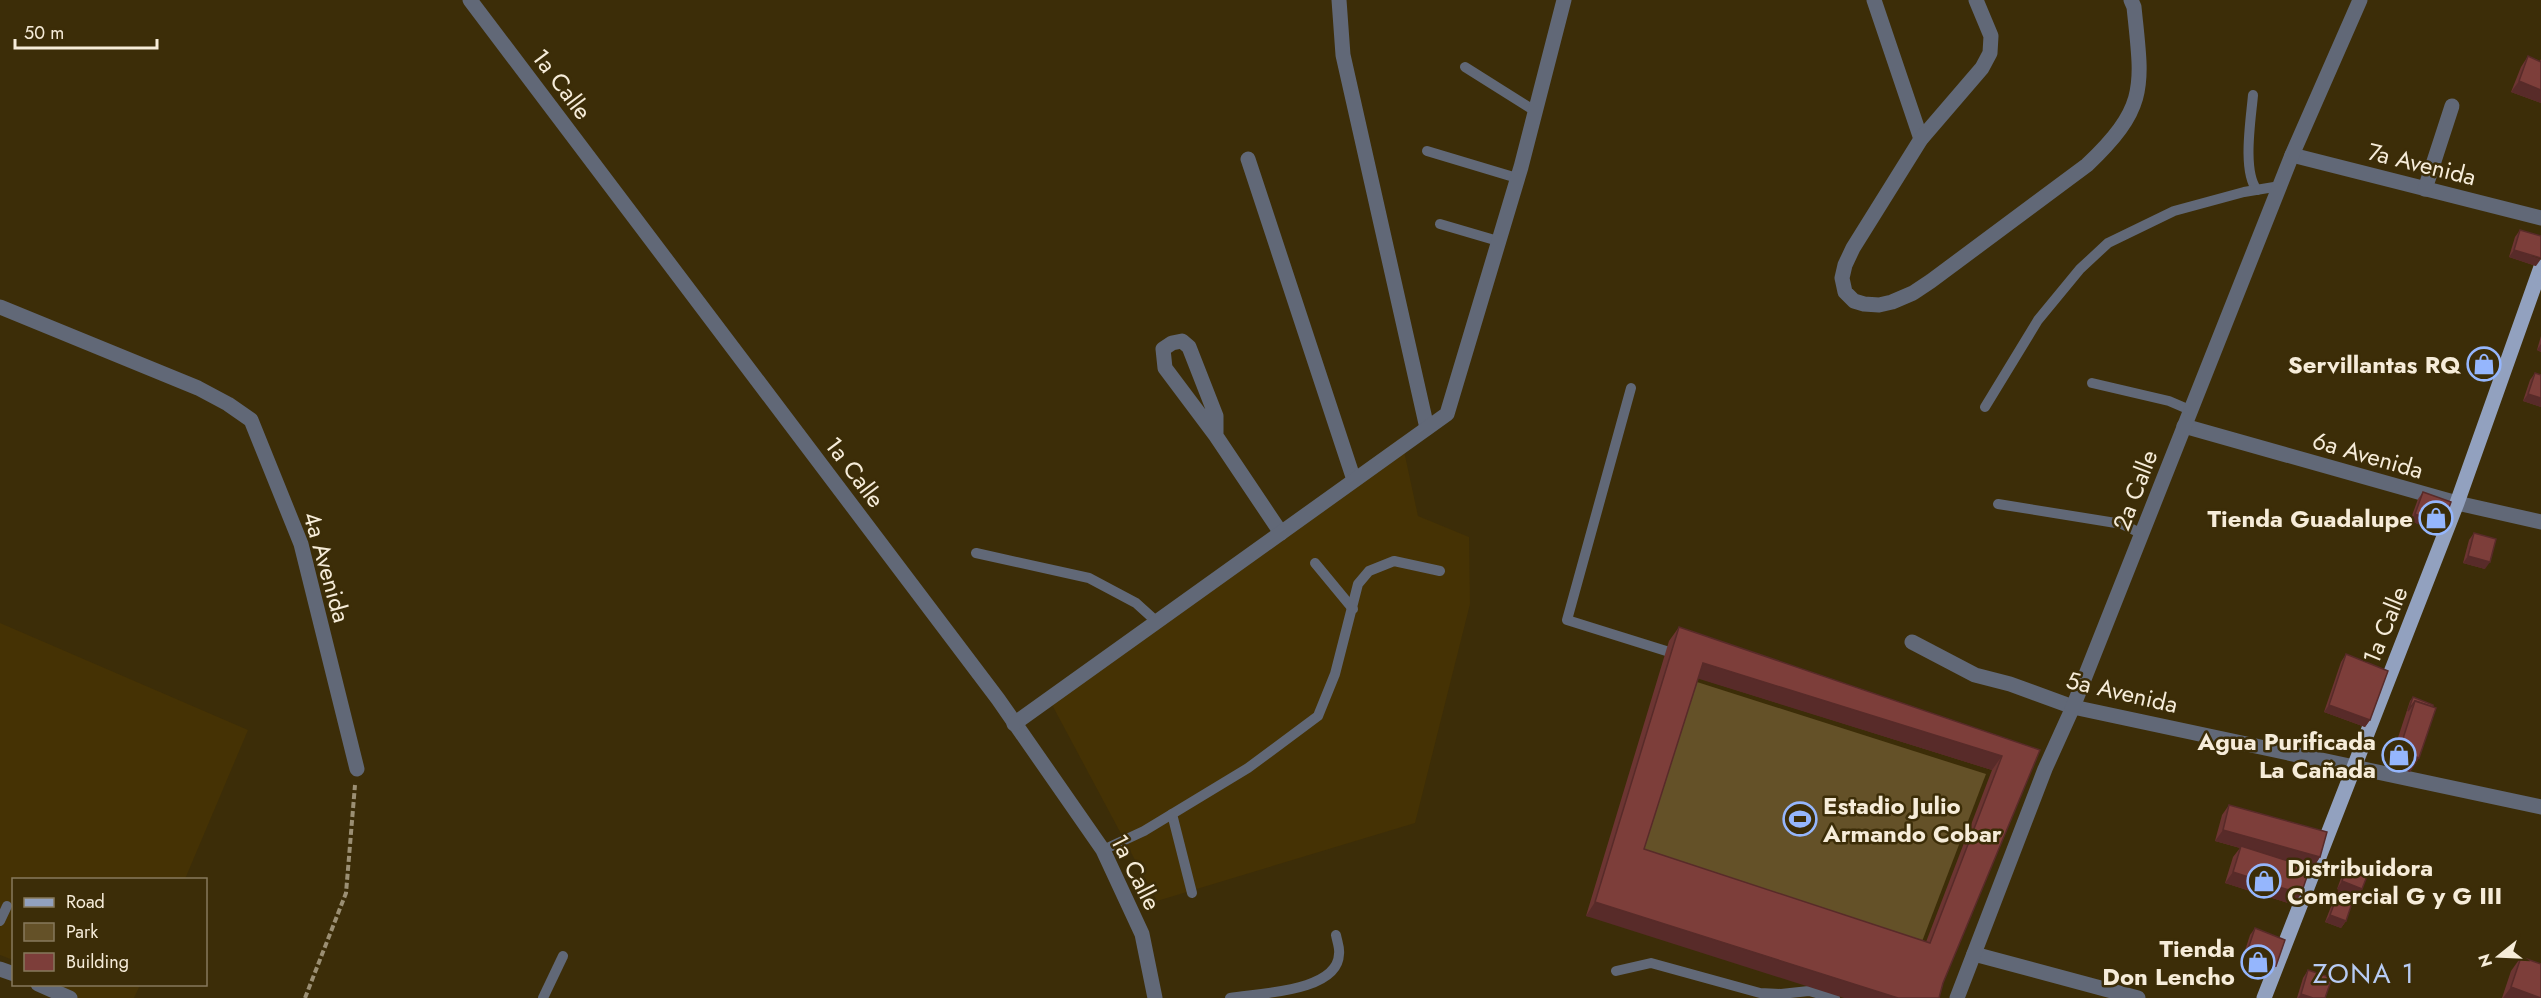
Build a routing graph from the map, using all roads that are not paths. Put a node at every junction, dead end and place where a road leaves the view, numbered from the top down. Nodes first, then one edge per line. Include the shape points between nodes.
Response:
1 (470, 0) edge
2 (1339, 0) edge
3 (1564, 0) edge
4 (1874, 0) edge
5 (1976, 0) edge
6 (2131, 0) edge
7 (2360, 0) edge
8 (1465, 67) dead end
9 (2253, 95) dead end
10 (2452, 106) dead end
11 (1535, 111) junction
12 (1921, 139) junction
13 (1427, 151) dead end
14 (2292, 155) junction
15 (1248, 159) dead end
16 (1517, 178) junction
17 (2280, 186) junction
18 (2257, 189) junction
19 (2426, 189) junction
20 (2541, 218) edge
21 (1440, 224) dead end
22 (1498, 241) junction
23 (2541, 267) edge
24 (0, 307) edge
25 (2092, 383) dead end
26 (1631, 388) dead end
27 (1985, 407) dead end
28 (2190, 410) junction
29 (2184, 426) junction
30 (1427, 428) junction
31 (1216, 436) junction
32 (1354, 480) junction
33 (2457, 503) junction
34 (1998, 504) dead end
35 (2541, 522) edge
36 (1281, 533) junction
37 (2142, 534) junction
38 (976, 553) dead end
39 (1315, 562) dead end
40 (1440, 571) dead end
41 (1353, 609) junction
42 (1157, 622) junction
43 (1912, 642) dead end
44 (1692, 659) edge
45 (2073, 707) junction
46 (1014, 724) junction
47 (2353, 767) junction
48 (357, 769) road end
49 (2541, 807) edge
50 (1172, 814) junction
51 (1103, 850) junction
52 (1192, 893) dead end
53 (7, 906) dead end
54 (0, 921) edge
55 (1336, 935) dead end
56 (1974, 954) junction
57 (563, 956) dead end
58 (1616, 971) dead end
59 (43, 986) edge
60 (70, 998) edge
61 (543, 998) edge
62 (1155, 998) edge
63 (1230, 998) edge
64 (1835, 998) edge
65 (1957, 998) edge
66 (2138, 998) edge
67 (2264, 998) edge

1 - 46 street, 1a Calle
2 - 30 street via 1343,55
3 - 11 street
4 - 12 street
5 - 12 street via 1991,36 1990,53 1982,68
6 - 12 street via 2140,85 2130,116 2108,145 2087,165 1913,293 1879,305 1854,301 1845,292 1845,266
7 - 14 street, 2a Calle
8 - 11 lane
9 - 18 lane via 2249,148 2251,183
10 - 19 street
11 - 16 street
13 - 16 lane
14 - 17 street, 2a Calle
14 - 19 street, 7a Avenida
15 - 32 street
16 - 22 street
17 - 18 lane
17 - 28 street, 2a Calle
18 - 27 lane via 2174,211 2108,243 2080,269 2038,320
19 - 20 street, 7a Avenida
21 - 22 lane
22 - 30 street via 1446,414
23 - 33 main road, 1a Calle
24 - 48 street, 4a Avenida via 198,388 251,420 301,544
25 - 28 lane via 2169,401
26 - 44 lane via 1567,620
28 - 29 street, 2a Calle
29 - 33 street, 6a Avenida
29 - 37 street, 2a Calle
30 - 32 street
31 - 31 street via 1165,368 1163,349 1172,343 1182,341 1189,347 1216,416
31 - 36 street
32 - 36 street
33 - 35 street, 6a Avenida
33 - 47 main road, 1a Calle
34 - 37 lane via 2122,524
36 - 42 street
37 - 45 street, 2a Calle
38 - 42 lane via 1089,578 1136,603
39 - 41 lane
40 - 41 lane via 1394,561 1369,572 1358,584
41 - 50 lane via 1335,674 1318,716 1248,768
42 - 46 street
43 - 45 street, 5a Avenida via 1975,675
45 - 47 street, 5a Avenida
45 - 56 street, 2a Calle via 2040,768
46 - 51 street, 1a Calle
47 - 49 street, 5a Avenida
47 - 67 main road, 1a Calle
50 - 51 lane
50 - 52 lane
51 - 62 street, 1a Calle via 1142,934
53 - 54 lane
55 - 63 lane via 1340,955 1326,977 1302,986
56 - 65 street, 2a Calle
56 - 66 street
57 - 61 lane
58 - 64 lane via 1651,963 1760,993 1809,991
59 - 60 street

